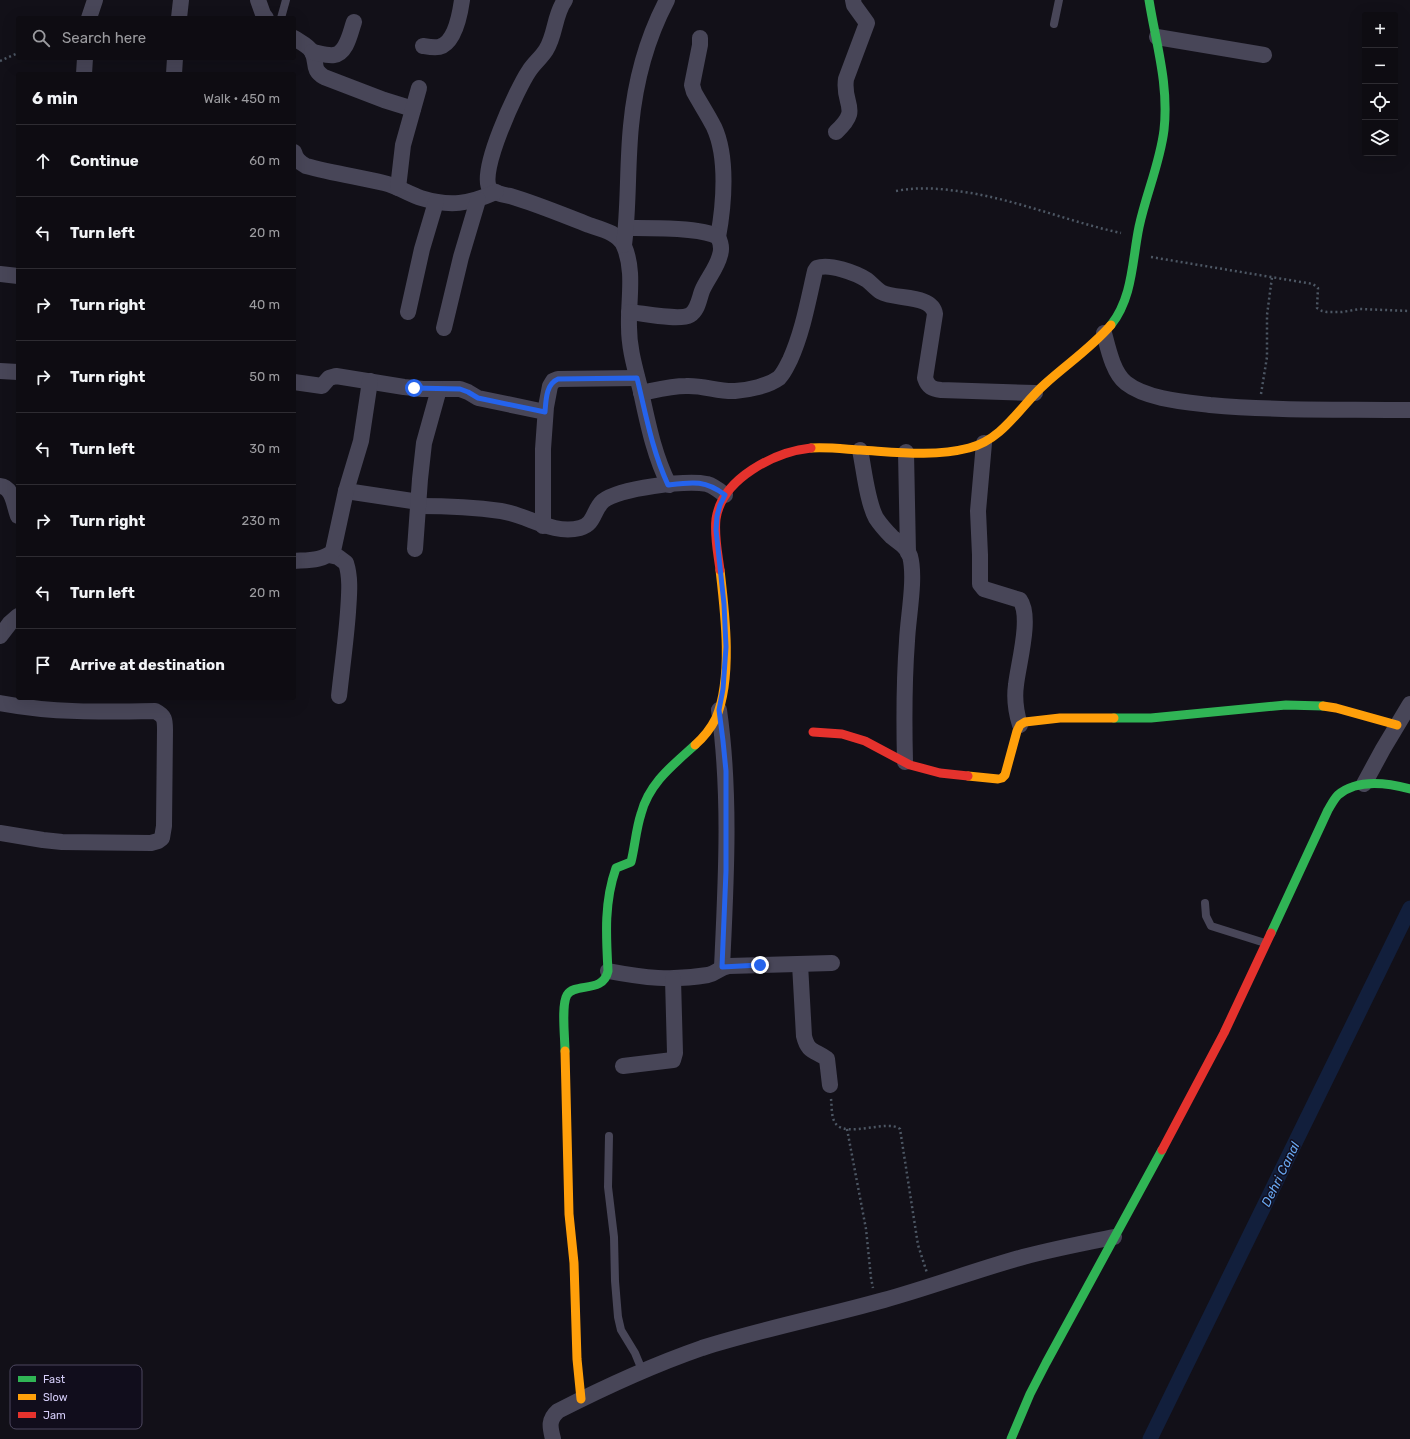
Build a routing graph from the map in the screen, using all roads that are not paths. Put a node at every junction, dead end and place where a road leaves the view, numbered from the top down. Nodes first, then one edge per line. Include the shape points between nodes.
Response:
1 (95, 0) edge
2 (181, 0) edge
3 (258, 0) edge
4 (286, 0) edge
5 (462, 0) edge
6 (565, 0) edge
7 (667, 0) edge
8 (853, 0) edge
9 (1059, 0) edge
10 (1149, 0) edge
11 (90, 16) edge
12 (179, 16) edge
13 (264, 16) edge
14 (282, 16) edge
15 (354, 22) dead end
16 (1054, 24) dead end
17 (1157, 36) junction
18 (700, 38) dead end
19 (296, 39) edge
20 (423, 46) dead end
21 (312, 52) junction
22 (1264, 55) dead end
23 (85, 60) edge
24 (175, 60) edge
25 (84, 72) edge
26 (174, 72) edge
27 (419, 88) dead end
28 (413, 109) junction
29 (836, 132) dead end
30 (296, 159) edge
31 (398, 188) junction
32 (496, 192) junction
33 (478, 200) junction
34 (436, 202) junction
35 (626, 228) junction
36 (718, 237) junction
37 (624, 245) junction
38 (0, 274) edge
39 (16, 276) edge
40 (408, 312) dead end
41 (629, 312) junction
42 (444, 328) dead end
43 (1104, 333) junction
44 (0, 371) edge
45 (16, 372) edge
46 (370, 381) junction
47 (296, 382) edge
48 (639, 386) junction
49 (439, 389) junction
50 (1035, 393) junction
51 (1410, 410) edge
52 (545, 412) junction
53 (984, 444) junction
54 (860, 450) junction
55 (906, 452) junction
56 (668, 485) junction
57 (0, 486) edge
58 (346, 491) junction
59 (725, 495) junction
60 (419, 504) junction
61 (16, 510) edge
62 (543, 526) junction
63 (415, 548) dead end
64 (908, 553) junction
65 (329, 555) junction
66 (296, 561) edge
67 (16, 618) edge
68 (0, 636) edge
69 (340, 696) dead end
70 (0, 703) edge
71 (1410, 704) edge
72 (719, 710) junction
73 (1020, 725) junction
74 (1397, 725) junction
75 (813, 732) dead end
76 (905, 762) junction
77 (1364, 784) junction
78 (1410, 788) edge
79 (0, 833) edge
80 (1205, 903) dead end
81 (1266, 944) junction
82 (832, 963) dead end
83 (800, 964) junction
84 (722, 967) junction
85 (608, 971) junction
86 (674, 979) junction
87 (623, 1066) dead end
88 (830, 1085) road end
89 (608, 1136) dead end
90 (1114, 1237) junction
91 (642, 1370) junction
92 (580, 1399) junction
93 (553, 1439) edge
94 (1011, 1439) edge

1 - 11 street
2 - 12 street
3 - 13 street
4 - 14 lane
5 - 20 street via 455,29 447,43 441,47
6 - 32 street via 557,14 550,44 520,86 496,144 487,182 490,189
7 - 35 street via 654,26 637,87 631,126
8 - 29 street via 866,23 844,87 849,115
9 - 16 lane
10 - 17 street
15 - 21 street via 339,54
17 - 22 street
17 - 43 street via 1165,91 1164,132 1123,305
18 - 36 street via 700,50 692,85 714,126 720,146 723,195
19 - 21 street
21 - 28 street via 316,70 324,77
23 - 25 street
24 - 26 street
27 - 28 street
28 - 31 street via 403,145
30 - 31 street via 306,166
31 - 34 street
32 - 33 street
32 - 37 street via 600,229 616,237
33 - 34 street via 460,204
33 - 42 street
34 - 40 street
35 - 36 street via 707,232
35 - 37 street
36 - 41 street via 721,242 720,256 695,310 690,315 681,318
37 - 41 street via 629,267
38 - 39 street
41 - 48 street via 630,345
43 - 50 street
43 - 51 street via 1110,355 1125,382 1143,392 1165,398 1190,403 1259,408
44 - 45 street
46 - 47 street via 333,376 322,386
46 - 49 street via 404,387
46 - 58 street via 361,441
48 - 50 street via 687,386 736,391 763,385 779,378 802,331 815,271 824,266 857,275 881,292 931,305 935,314 925,378 927,385 932,389
48 - 52 street via 558,379 550,386
48 - 56 street via 656,455
49 - 52 street via 460,389 478,398
49 - 60 street via 424,443
50 - 53 street via 1002,431
52 - 62 street
53 - 55 street via 950,451
53 - 73 street via 978,511 980,584 984,589 1020,600 1023,605 1024,624 1015,700
54 - 55 street
54 - 59 street via 813,448 781,454 754,470
54 - 64 street via 875,516 882,527 906,548
55 - 64 street
56 - 59 street via 709,485
56 - 62 street via 610,496 598,507 592,521 580,528
57 - 61 street via 10,491
58 - 60 street
58 - 65 street via 335,546
59 - 72 street via 717,516 716,530 726,633 726,667
60 - 62 street via 500,511 522,516
60 - 63 street
64 - 76 street via 911,584 904,718
65 - 66 street
65 - 69 street via 338,557 346,563 349,575
67 - 68 street
70 - 79 street via 58,711 155,711 162,714 166,730 164,826 162,838 158,841 62,842
71 - 74 street
72 - 84 street via 726,771 726,871
72 - 85 street via 708,733 671,766 654,786 640,812 631,862 616,868 606,906
73 - 74 street via 1040,720 1151,718 1306,705 1336,708
73 - 76 street via 1002,778 940,773 923,770
74 - 77 street
75 - 76 street via 842,734 865,741
77 - 78 street
77 - 81 street via 1350,787 1338,795 1328,810
80 - 81 lane via 1206,916 1211,926
81 - 90 street via 1208,1064
82 - 83 street
83 - 84 street
83 - 88 street via 806,1045 827,1059
84 - 86 street via 713,974
85 - 86 street
85 - 92 street via 604,980 598,984 571,991 567,995 564,1013 569,1214 574,1263
86 - 87 street via 673,1060
89 - 91 lane via 608,1187 614,1237 618,1317 621,1330
90 - 91 street via 1023,1258 884,1300 807,1318 704,1348
90 - 94 street via 1030,1394
91 - 92 street
92 - 93 street via 553,1415 550,1421

